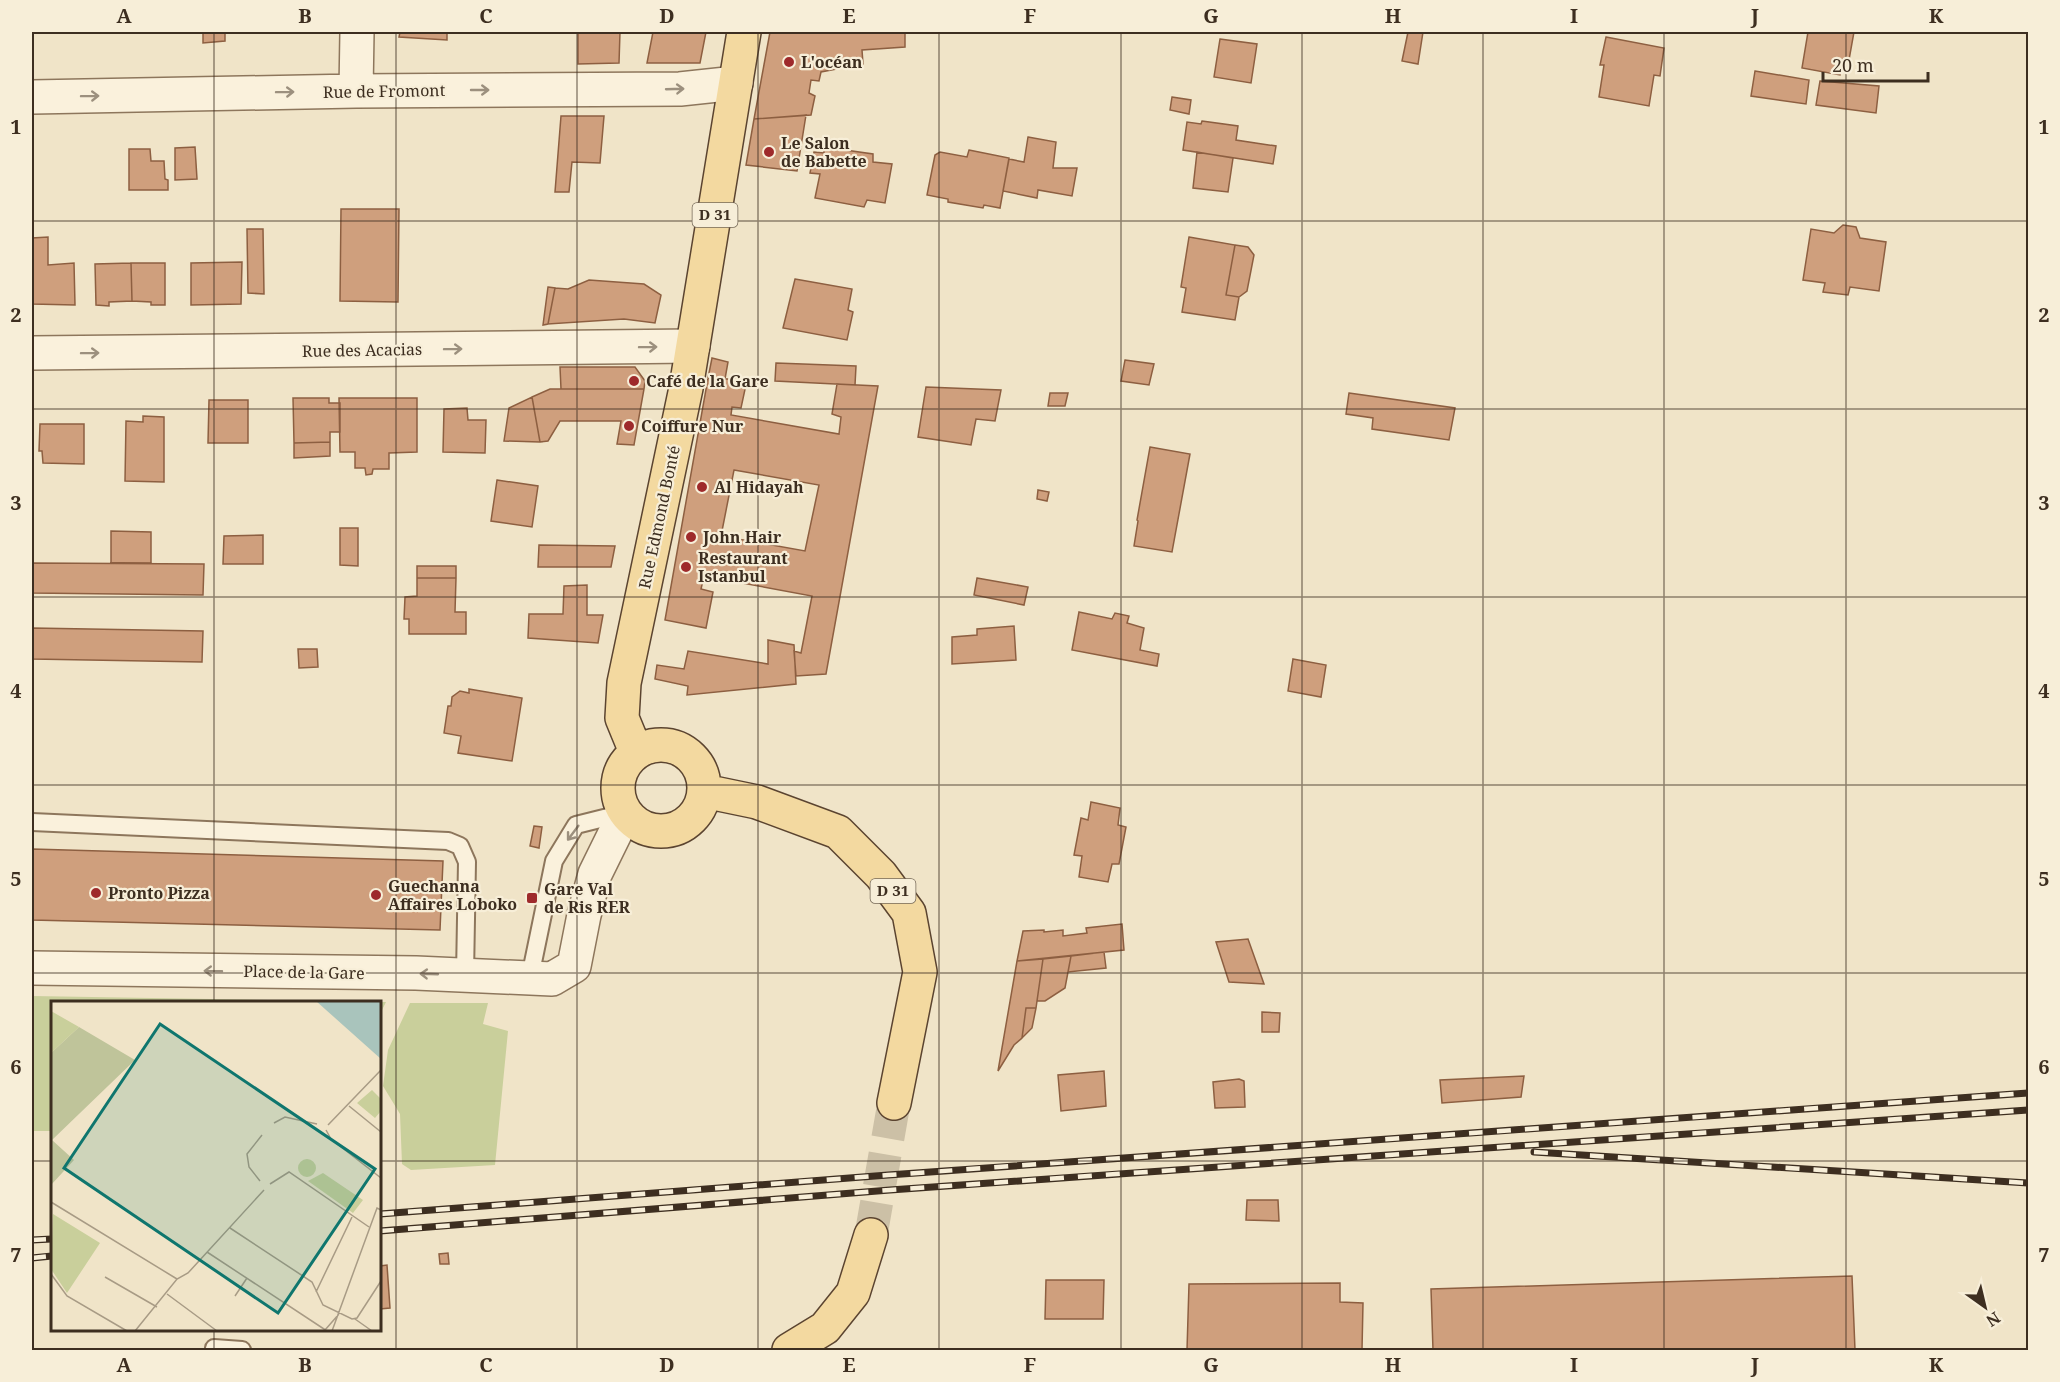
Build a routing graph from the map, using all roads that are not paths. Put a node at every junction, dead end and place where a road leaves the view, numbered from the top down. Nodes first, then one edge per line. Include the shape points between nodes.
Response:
1 (357, 32) edge
2 (744, 32) edge
3 (736, 83) junction
4 (356, 91) junction
5 (32, 97) edge
6 (693, 346) junction
7 (32, 353) edge
8 (636, 752) junction
9 (705, 791) junction
10 (625, 813) junction
11 (32, 822) edge
12 (32, 968) edge
13 (465, 975) junction
14 (530, 977) junction
15 (894, 1103) tunnel mouth
16 (871, 1235) tunnel mouth
17 (214, 1348) dead end
18 (242, 1350) edge
19 (789, 1350) edge

1 - 4 street
2 - 3 main road, Rue Edmond Bonté / D 31
4 -> 3 street, Rue de Fromont via 680,89
3 - 6 main road, Rue Edmond Bonté / D 31
5 -> 4 street, Rue de Fromont
7 -> 6 street, Rue des Acacias
6 - 8 main road, Rue Edmond Bonté / D 31 via 624,683 622,718
8 - 9 main road via 662,744 676,747 698,764
8 - 10 main road via 626,762 617,787
9 - 10 main road via 694,815 672,830 646,829
9 - 15 main road, D 31 via 757,802 838,832 881,875 909,913 920,972
10 - 14 street, Place de la Gare via 595,874 574,966 552,979
10 -> 14 lane via 576,825 554,861
11 - 13 lane via 448,841 460,846 467,862
13 -> 12 street, Place de la Gare
13 - 14 street, Place de la Gare
16 - 19 main road via 853,1293 825,1328
17 - 18 lane

